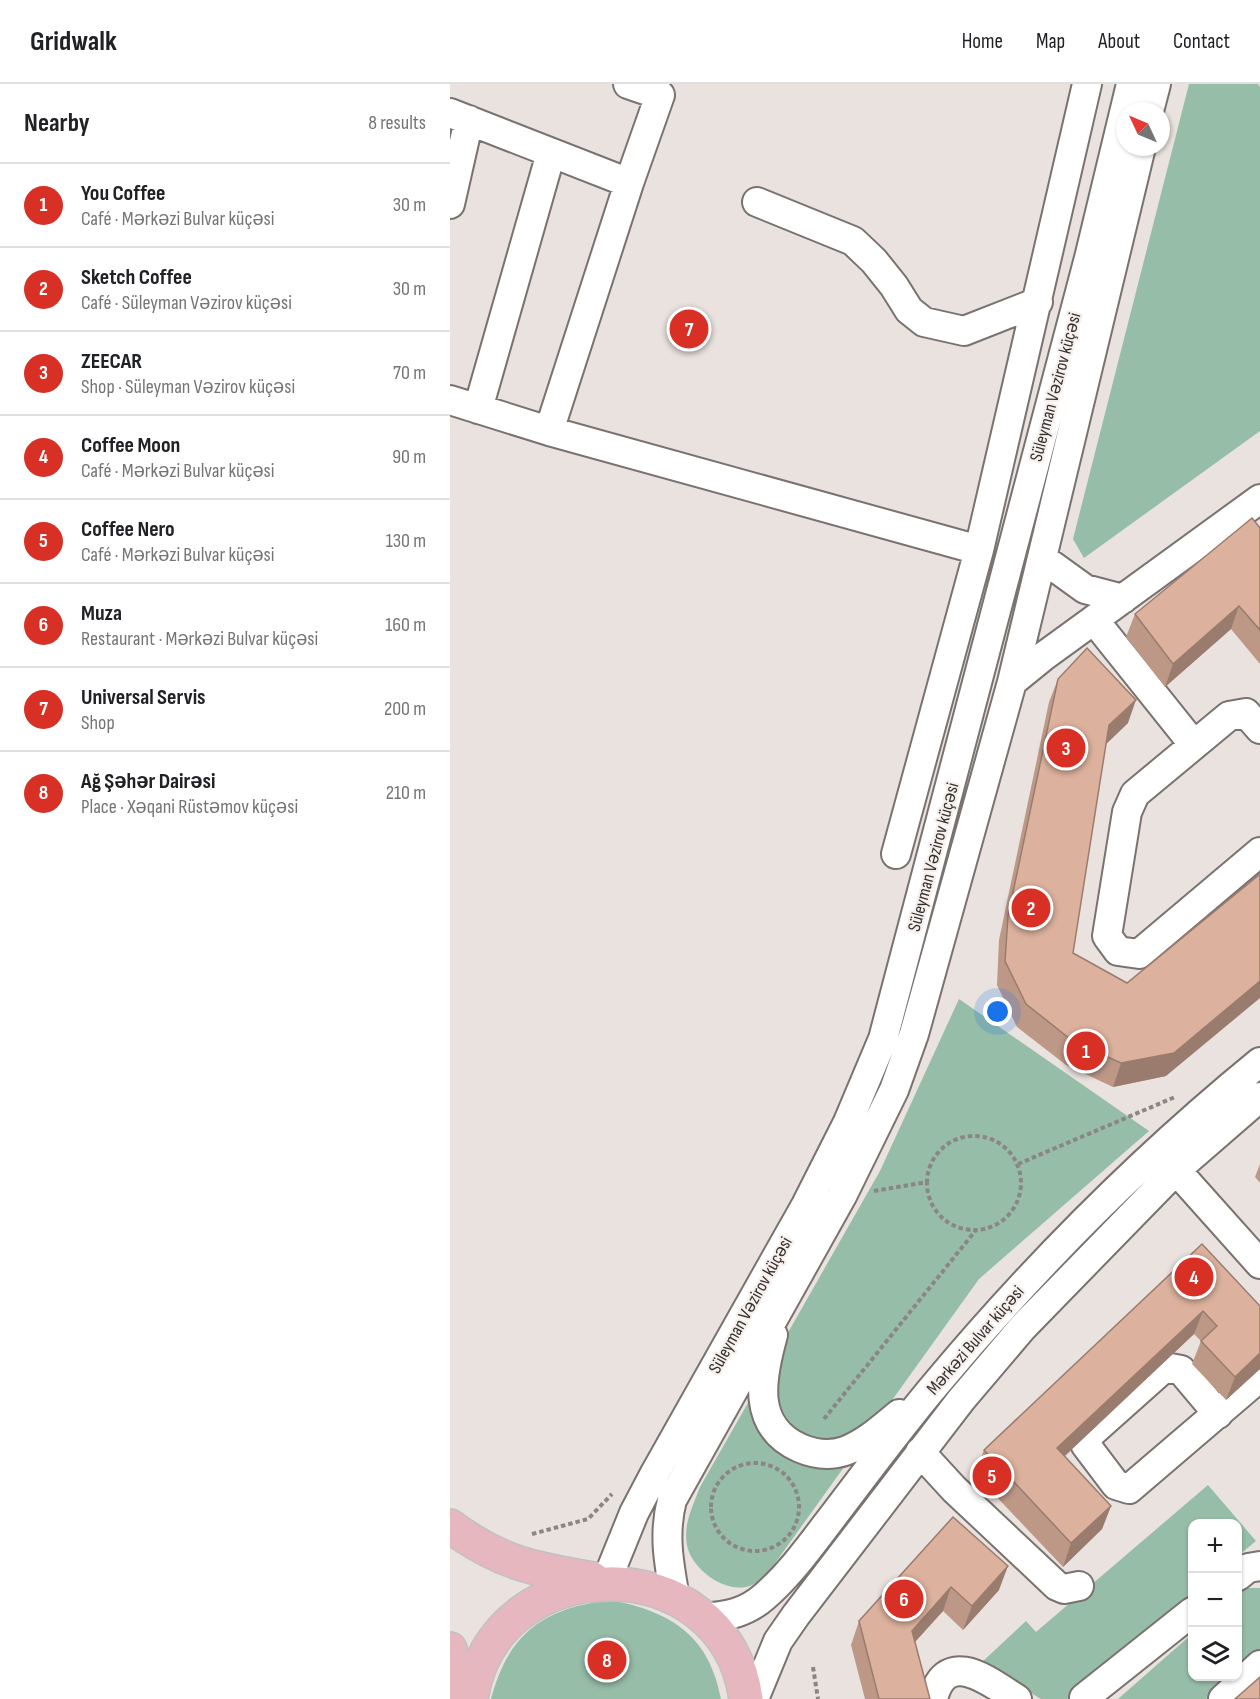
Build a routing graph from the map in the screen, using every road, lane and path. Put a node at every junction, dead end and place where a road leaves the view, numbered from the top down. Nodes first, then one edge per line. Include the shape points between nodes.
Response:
1 (628, 84) edge
2 (1087, 84) edge
3 (1131, 84) edge
4 (1156, 84) edge
5 (662, 90) edge
6 (1151, 102) edge
7 (459, 117) edge
8 (551, 153) junction
9 (1139, 156) edge
10 (629, 183) junction
11 (757, 202) dead end
12 (450, 204) edge
13 (1038, 302) junction
14 (450, 400) edge
15 (478, 409) junction
16 (549, 430) junction
17 (1260, 499) edge
18 (979, 550) junction
19 (1042, 558) junction
20 (1123, 599) junction
21 (1094, 620) junction
22 (1012, 682) junction
23 (1260, 729) edge
24 (1194, 745) junction
25 (1260, 852) edge
26 (896, 854) dead end
27 (1260, 1062) edge
28 (1177, 1096) dead end
29 (1260, 1097) edge
30 (1018, 1164) junction
31 (1176, 1170) junction
32 (927, 1182) junction
33 (842, 1196) junction
34 (976, 1230) junction
35 (1260, 1264) edge
36 (782, 1301) junction
37 (1260, 1377) edge
38 (935, 1385) junction
39 (1218, 1414) junction
40 (824, 1419) dead end
41 (920, 1452) junction
42 (770, 1465) joint
43 (615, 1491) dead end
44 (450, 1526) edge
45 (532, 1534) dead end
46 (1260, 1566) edge
47 (1242, 1573) edge
48 (606, 1582) junction
49 (1079, 1587) dead end
50 (675, 1598) junction
51 (1188, 1615) edge
52 (703, 1618) junction
53 (450, 1649) edge
54 (1260, 1665) edge
55 (813, 1667) dead end
56 (1084, 1698) edge
57 (462, 1699) edge
58 (471, 1699) edge
59 (746, 1699) edge
60 (754, 1699) edge
61 (818, 1699) edge
62 (933, 1699) edge
63 (1017, 1699) edge
64 (1223, 1699) edge

1 - 5 street
2 - 13 street
3 - 48 street, Süleyman Vəzirov küçəsi via 1083,281 883,1039 848,1122 806,1205 655,1473
4 - 6 street
5 - 10 street
7 - 8 street
7 - 12 street
8 - 10 street
8 - 15 street
9 - 19 street, Süleyman Vəzirov küçəsi
10 - 16 street
11 - 13 street via 852,241 874,261 909,310 924,322 964,331
13 - 18 street
14 - 15 street
15 - 16 street
16 - 18 street
17 - 20 street
18 - 26 street
19 - 20 street via 1085,589
19 - 22 street, Süleyman Vəzirov küçəsi
20 - 21 street
21 - 22 street
21 - 24 street
22 - 33 street, Süleyman Vəzirov küçəsi via 914,1034 894,1090
23 - 24 street via 1246,712 1229,716
24 - 25 street via 1136,794 1127,812 1107,936 1119,951 1139,954
27 - 38 street, Mərkəzi Bulvar küçəsi via 1188,1121 1079,1225
28 - 30 path
29 - 31 street, Mərkəzi Bulvar küçəsi
30 - 32 path via 996,1140 965,1136 938,1152
30 - 34 path via 1022,1178 1015,1208 991,1227
31 - 35 street
31 - 41 street, Mərkəzi Bulvar küçəsi via 1023,1328
32 - 33 path
32 - 34 path via 936,1211 948,1222
33 - 36 street, Süleyman Vəzirov küçəsi
34 - 40 path
36 - 38 street via 763,1383 764,1407 768,1420 788,1442 813,1453 842,1452 872,1436
36 - 50 street, Süleyman Vəzirov küçəsi via 672,1500 666,1542
37 - 39 street
38 - 52 street, Mərkəzi Bulvar küçəsi via 787,1575 747,1610
39 - 39 street via 1129,1489 1116,1485 1085,1444 1091,1433 1165,1367 1181,1370
41 - 49 street via 1057,1586
41 - 60 street, Mərkəzi Bulvar küçəsi via 795,1615 778,1641
42 - 42 path via 740,1465 717,1484 711,1511 719,1531 733,1545 747,1550 774,1546 795,1526 798,1497 783,1472
43 - 45 path via 588,1519
44 - 48 main road via 489,1553 532,1569
46 - 47 street
48 - 50 main road via 641,1586
48 - 58 main road via 561,1590 521,1613 490,1648
50 - 52 main road
51 - 56 street
52 - 59 main road via 730,1652
53 - 57 main road
54 - 64 street
55 - 61 path
62 - 63 street via 941,1681 957,1670 974,1672

